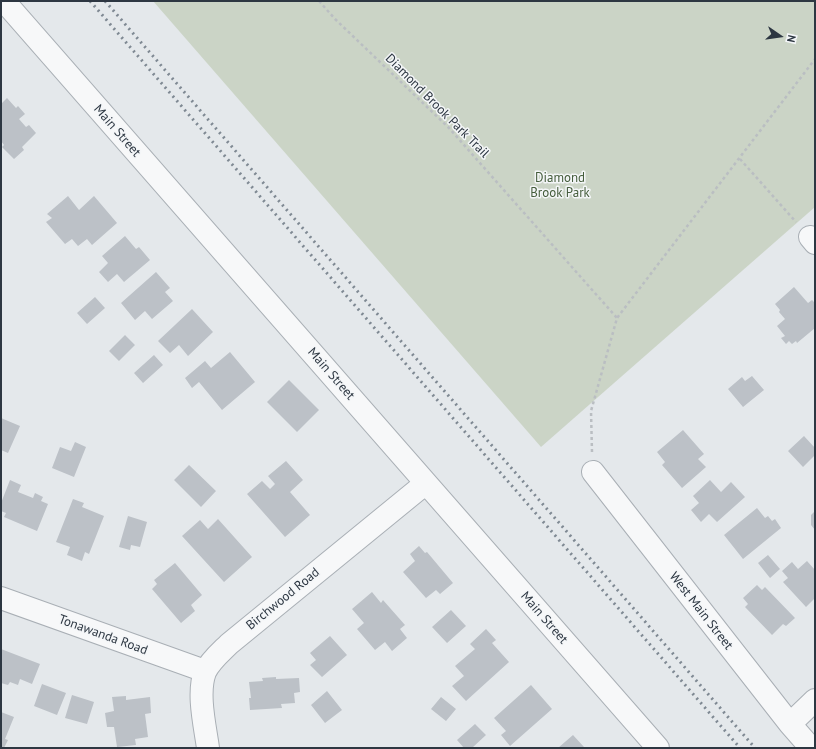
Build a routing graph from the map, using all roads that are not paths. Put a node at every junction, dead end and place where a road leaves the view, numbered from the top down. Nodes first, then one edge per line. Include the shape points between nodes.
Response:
1 (4, 1) edge
2 (592, 472) road end
3 (426, 483) junction
4 (1, 598) edge
5 (205, 671) junction
6 (815, 700) edge
7 (790, 724) junction
8 (208, 748) edge
9 (658, 748) edge
10 (811, 748) edge

1 - 3 street, Main Street
2 - 7 street, West Main Street
3 - 5 street, Birchwood Road via 229,644
3 - 9 street, Main Street
4 - 5 street, Tonawanda Road
5 - 8 street via 202,701
6 - 7 street
7 - 10 street, West Main Street

